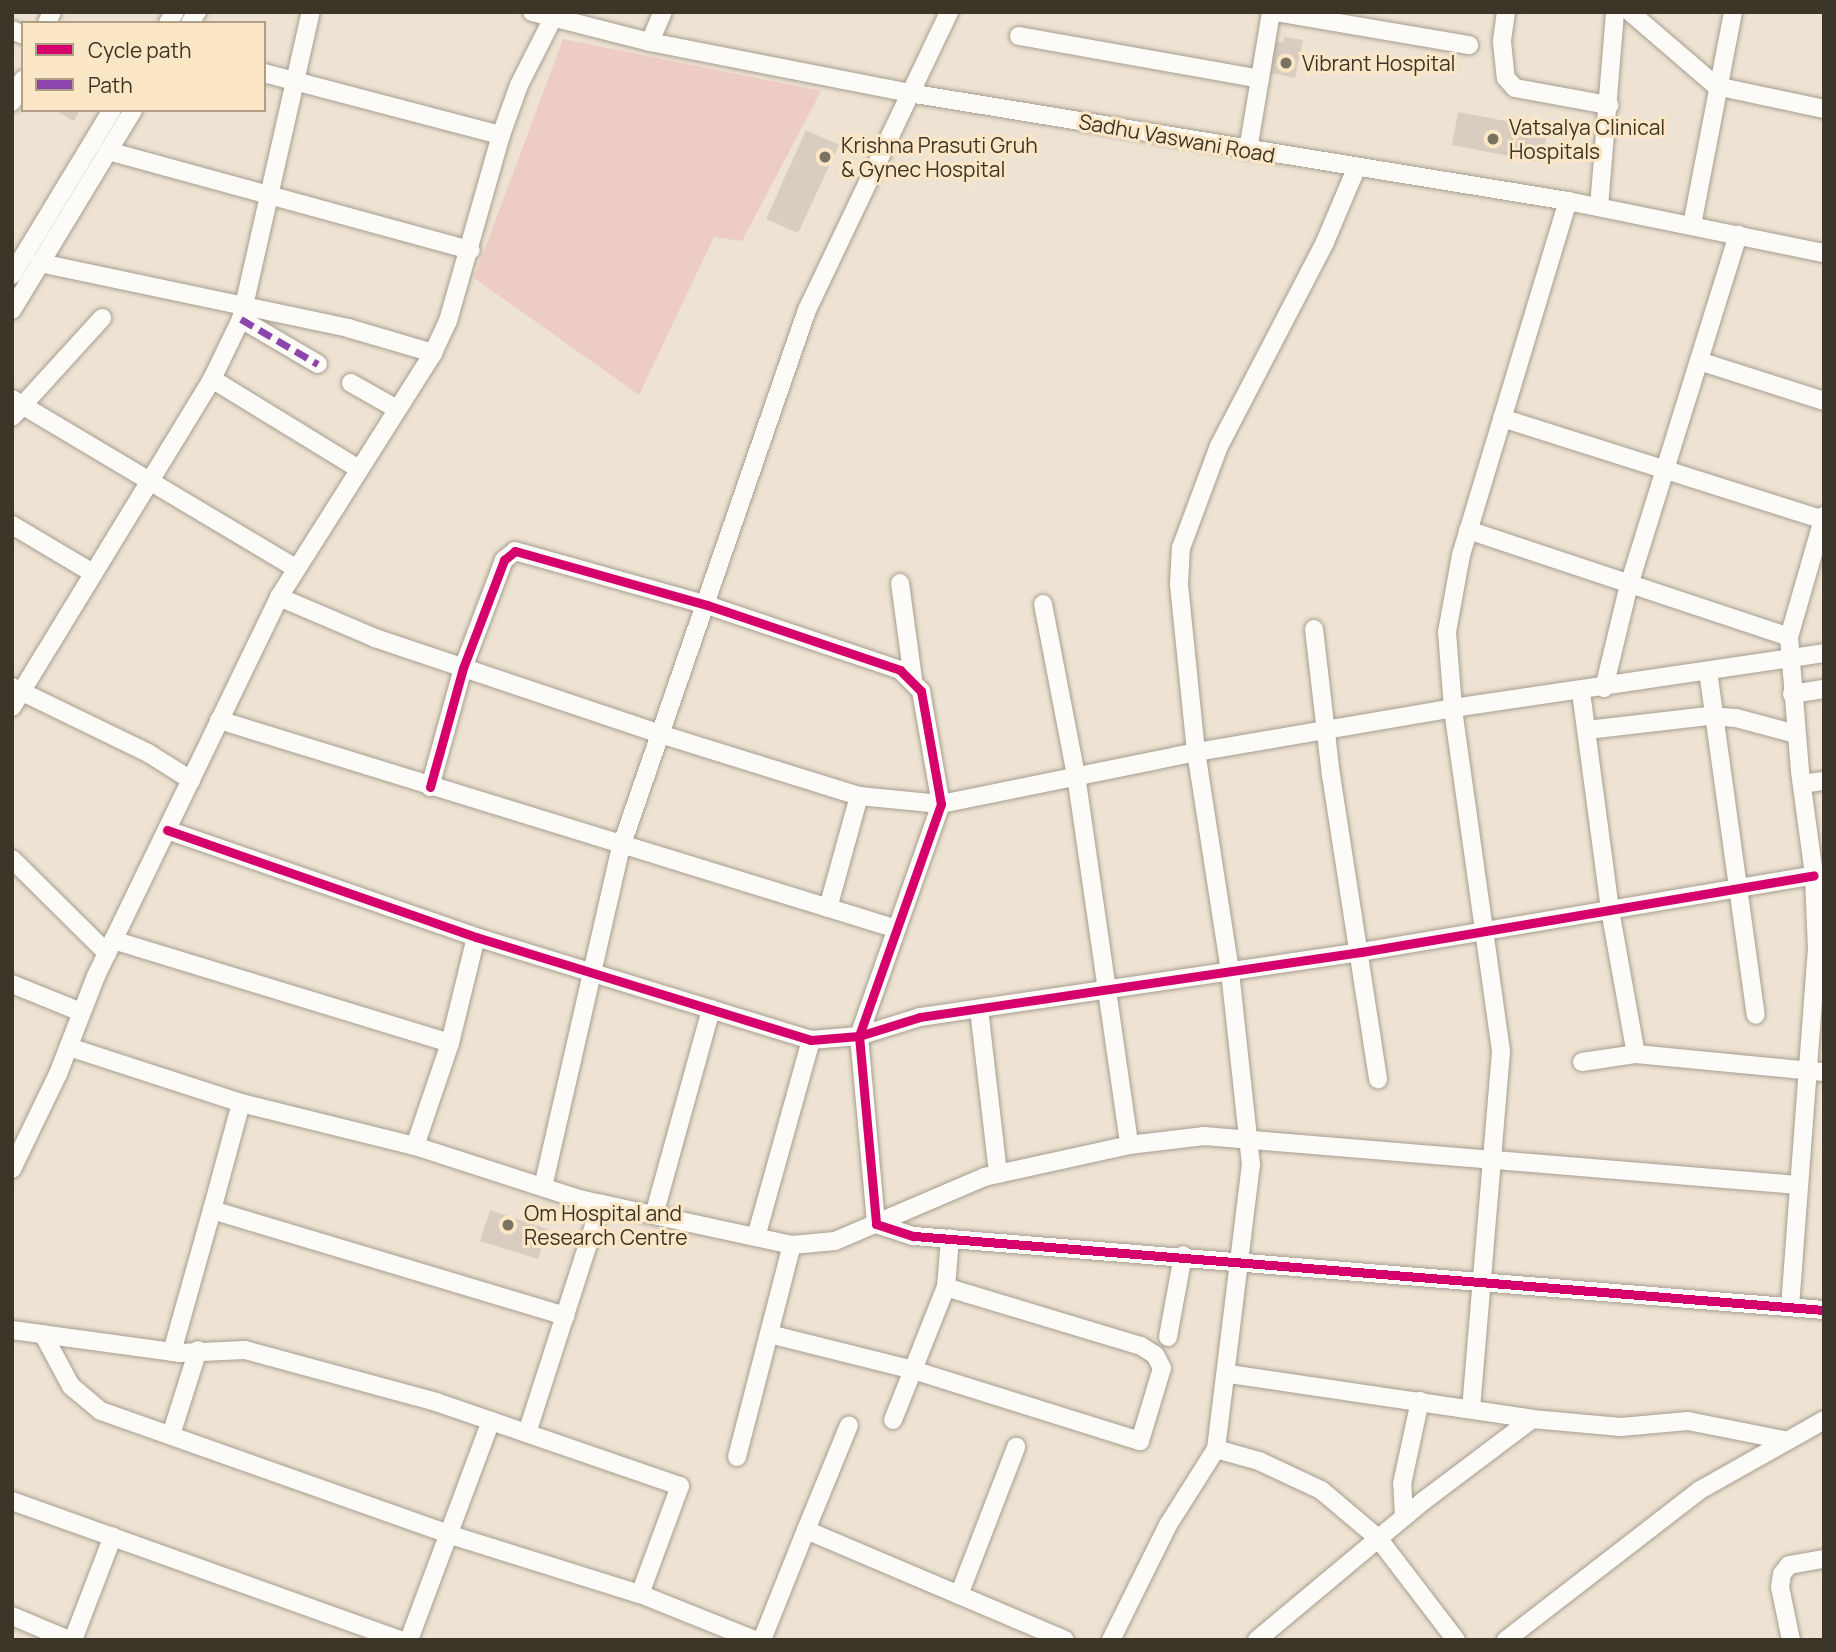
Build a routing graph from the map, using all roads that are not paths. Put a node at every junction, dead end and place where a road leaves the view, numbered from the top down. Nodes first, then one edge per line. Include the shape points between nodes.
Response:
1 (311, 12) edge
2 (533, 12) edge
3 (663, 12) edge
4 (949, 12) edge
5 (1273, 12) edge
6 (1506, 12) edge
7 (1615, 12) edge
8 (1630, 12) edge
9 (1733, 12) edge
10 (555, 15) edge
11 (1019, 36) dead end
12 (650, 42) junction
13 (1469, 45) dead end
14 (266, 74) edge
15 (1260, 79) junction
16 (295, 81) junction
17 (21, 83) edge
18 (1716, 86) junction
19 (909, 93) junction
20 (12, 102) edge
21 (1609, 105) junction
22 (1824, 108) edge
23 (111, 112) edge
24 (132, 112) edge
25 (501, 135) junction
26 (1248, 150) junction
27 (108, 151) junction
28 (1356, 169) junction
29 (269, 194) junction
30 (1568, 201) junction
31 (1598, 207) junction
32 (1692, 225) junction
33 (1738, 235) junction
34 (471, 250) junction
35 (1824, 253) edge
36 (40, 263) junction
37 (12, 275) edge
38 (12, 310) edge
39 (242, 314) junction
40 (102, 318) dead end
41 (433, 353) junction
42 (1699, 361) junction
43 (318, 365) dead end
44 (212, 379) junction
45 (351, 383) dead end
46 (1824, 401) edge
47 (15, 407) edge
48 (397, 410) junction
49 (1502, 418) junction
50 (359, 468) junction
51 (1664, 468) junction
52 (150, 478) junction
53 (1823, 518) edge
54 (12, 525) edge
55 (1468, 530) junction
56 (296, 568) junction
57 (93, 573) junction
58 (900, 583) dead end
59 (1629, 585) junction
60 (279, 597) junction
61 (1043, 604) dead end
62 (706, 605) junction
63 (1314, 629) dead end
64 (1789, 637) junction
65 (1824, 653) edge
66 (1789, 659) junction
67 (463, 668) junction
68 (1708, 671) junction
69 (914, 679) junction
70 (1605, 688) junction
71 (1824, 689) edge
72 (1581, 692) junction
73 (1792, 694) junction
74 (15, 695) edge
75 (1453, 708) junction
76 (1714, 716) junction
77 (219, 720) junction
78 (1326, 730) junction
79 (1587, 730) junction
80 (660, 734) junction
81 (1796, 734) junction
82 (1196, 752) junction
83 (1076, 775) junction
84 (191, 780) junction
85 (1824, 781) edge
86 (1802, 784) junction
87 (430, 787) junction
88 (859, 796) junction
89 (941, 804) junction
90 (167, 830) junction
91 (621, 847) junction
92 (12, 859) edge
93 (1815, 875) junction
94 (1739, 888) junction
95 (828, 908) junction
96 (1610, 910) junction
97 (897, 929) junction
98 (1485, 930) junction
99 (476, 937) junction
100 (110, 946) junction
101 (1361, 952) junction
102 (592, 971) junction
103 (1230, 971) junction
104 (12, 984) edge
105 (1106, 989) junction
106 (711, 1009) junction
107 (979, 1009) junction
108 (81, 1012) junction
109 (1756, 1015) dead end
110 (859, 1036) junction
111 (811, 1040) junction
112 (450, 1043) junction
113 (69, 1047) junction
114 (1636, 1054) junction
115 (1582, 1062) dead end
116 (1805, 1070) junction
117 (1824, 1072) edge
118 (1378, 1079) dead end
119 (242, 1103) junction
120 (1249, 1138) junction
121 (1129, 1145) junction
122 (415, 1146) junction
123 (1492, 1160) junction
124 (12, 1169) edge
125 (998, 1174) junction
126 (1798, 1185) junction
127 (543, 1187) junction
128 (601, 1204) junction
129 (212, 1210) junction
130 (654, 1215) junction
131 (876, 1224) junction
132 (756, 1237) junction
133 (950, 1238) junction
134 (792, 1245) junction
135 (1183, 1255) junction
136 (1242, 1259) junction
137 (1483, 1284) junction
138 (946, 1287) junction
139 (1790, 1307) junction
140 (1824, 1310) edge
141 (565, 1316) junction
142 (12, 1330) edge
143 (43, 1334) junction
144 (769, 1334) junction
145 (1168, 1336) dead end
146 (198, 1350) junction
147 (172, 1352) junction
148 (913, 1370) junction
149 (1229, 1374) junction
150 (1420, 1401) junction
151 (1471, 1409) junction
152 (1532, 1419) junction
153 (893, 1420) dead end
154 (1824, 1420) edge
155 (491, 1421) junction
156 (849, 1425) dead end
157 (527, 1433) junction
158 (171, 1435) junction
159 (1784, 1440) junction
160 (1016, 1447) dead end
161 (1216, 1449) junction
162 (737, 1457) dead end
163 (12, 1501) edge
164 (1404, 1517) junction
165 (806, 1530) junction
166 (448, 1534) junction
167 (113, 1536) junction
168 (1378, 1538) junction
169 (1824, 1559) edge
170 (640, 1594) junction
171 (959, 1595) junction
172 (12, 1616) edge
173 (71, 1640) edge
174 (400, 1640) edge
175 (409, 1640) edge
176 (755, 1640) edge
177 (762, 1640) edge
178 (1065, 1640) edge
179 (1111, 1640) edge
180 (1257, 1640) edge
181 (1456, 1640) edge
182 (1506, 1640) edge
183 (1791, 1640) edge

1 - 16 street
2 - 10 street, Sadhu Vaswani Road
3 - 12 street
4 - 19 street
5 - 13 street
5 - 15 street
6 - 21 street via 1502,42 1506,78 1515,88
7 - 21 street
8 - 18 street
9 - 18 street
10 - 12 street, Sadhu Vaswani Road
10 - 25 street via 523,76
11 - 15 street
12 - 19 street, Sadhu Vaswani Road
14 - 16 street
15 - 26 street
16 - 25 street
16 - 29 street
17 - 20 street
18 - 22 street
18 - 32 street
19 - 26 street, Sadhu Vaswani Road
19 - 62 street via 807,310
21 - 31 street
23 - 37 street
24 - 27 street
25 - 34 street
26 - 28 street, Sadhu Vaswani Road
27 - 29 street
27 - 36 street
28 - 30 street, Sadhu Vaswani Road
28 - 82 street via 1325,242 1219,446 1181,548 1179,584
29 - 34 street
29 - 39 street
30 - 31 street, Sadhu Vaswani Road
30 - 49 street
31 - 32 street, Sadhu Vaswani Road
32 - 33 street, Sadhu Vaswani Road
33 - 35 street, Sadhu Vaswani Road
33 - 42 street
34 - 41 street
36 - 38 street
36 - 39 street
39 - 41 street via 348,328
39 - 43 street
39 - 44 street
40 - 47 street
41 - 48 street
42 - 46 street
42 - 51 street
44 - 50 street
44 - 52 street
45 - 48 street
47 - 52 street
48 - 50 street
49 - 51 street
49 - 55 street
50 - 56 street
51 - 53 street
51 - 59 street
52 - 56 street
52 - 57 street
53 - 64 street
54 - 57 street
55 - 59 street
55 - 75 street via 1447,632
56 - 60 street
57 - 74 street
58 - 69 street
59 - 64 street
59 - 70 street
60 - 67 street via 375,638
60 - 77 street
61 - 83 street
62 - 67 street via 515,551 504,560
62 - 69 street via 900,670
62 - 80 street
63 - 78 street
64 - 66 street
65 - 66 street
66 - 68 street
66 - 73 street
67 - 80 street
67 - 87 street
68 - 70 street
68 - 76 street
69 - 89 street via 921,691
70 - 72 street
71 - 73 street
72 - 75 street
72 - 79 street
73 - 81 street
74 - 84 street via 148,753
75 - 78 street
75 - 98 street
76 - 79 street
76 - 81 street
76 - 94 street
77 - 84 street
77 - 87 street
78 - 82 street
78 - 101 street
79 - 96 street
80 - 88 street
80 - 91 street
81 - 86 street
82 - 83 street
82 - 103 street
83 - 89 street
83 - 105 street
84 - 90 street
85 - 86 street
86 - 93 street
87 - 91 street
88 - 89 street
88 - 95 street
89 - 97 street
90 - 99 street
90 - 100 street
91 - 95 street
91 - 102 street
92 - 100 street
93 - 94 street
93 - 116 street via 1817,951
94 - 96 street
94 - 109 street
95 - 97 street
96 - 98 street
96 - 114 street
97 - 110 street
98 - 101 street
98 - 123 street via 1501,1051
99 - 102 street
99 - 112 street
100 - 108 street
100 - 112 street
101 - 103 street
101 - 118 street
102 - 106 street
102 - 127 street
103 - 105 street
103 - 120 street
104 - 108 street
105 - 107 street
105 - 121 street
106 - 111 street
106 - 130 street
107 - 110 street via 920,1017
107 - 125 street
108 - 113 street
110 - 111 street
110 - 131 street
111 - 132 street
112 - 122 street
113 - 119 street
113 - 124 street
114 - 115 street
114 - 116 street
116 - 117 street
116 - 126 street
119 - 122 street
119 - 129 street
120 - 121 street via 1204,1136
120 - 123 street
120 - 136 street via 1251,1165
121 - 125 street
122 - 127 street
123 - 126 street
123 - 137 street
125 - 131 street
126 - 139 street
127 - 128 street
128 - 130 street
128 - 141 street
129 - 141 street
129 - 147 street
130 - 132 street
131 - 133 street via 914,1236
131 - 134 street via 835,1241
132 - 134 street
133 - 135 street
133 - 138 street
134 - 144 street
135 - 136 street
135 - 145 street
136 - 137 street
136 - 149 street
137 - 139 street
137 - 151 street
138 - 148 street
138 - 148 street via 1141,1346 1155,1355 1162,1368 1140,1441
139 - 140 street
141 - 157 street
142 - 143 street
143 - 147 street
143 - 158 street via 71,1386 101,1411
144 - 148 street
144 - 162 street
146 - 147 street
146 - 155 street via 245,1350
146 - 158 street
148 - 153 street
149 - 150 street
149 - 161 street
150 - 151 street
150 - 164 street via 1402,1484
151 - 152 street
152 - 159 street via 1621,1427 1688,1420
152 - 164 street
154 - 159 street
155 - 157 street
155 - 166 street
156 - 165 street
157 - 170 street via 680,1486
158 - 166 street
159 - 182 street via 1700,1490
160 - 171 street
161 - 168 street via 1298,1476
161 - 179 street via 1168,1525
163 - 167 street
164 - 168 street
165 - 171 street
165 - 177 street
166 - 170 street
166 - 175 street
167 - 173 street
167 - 174 street
168 - 180 street
168 - 181 street
169 - 183 street via 1789,1565 1782,1574 1780,1587
170 - 176 street
171 - 178 street
172 - 173 street

